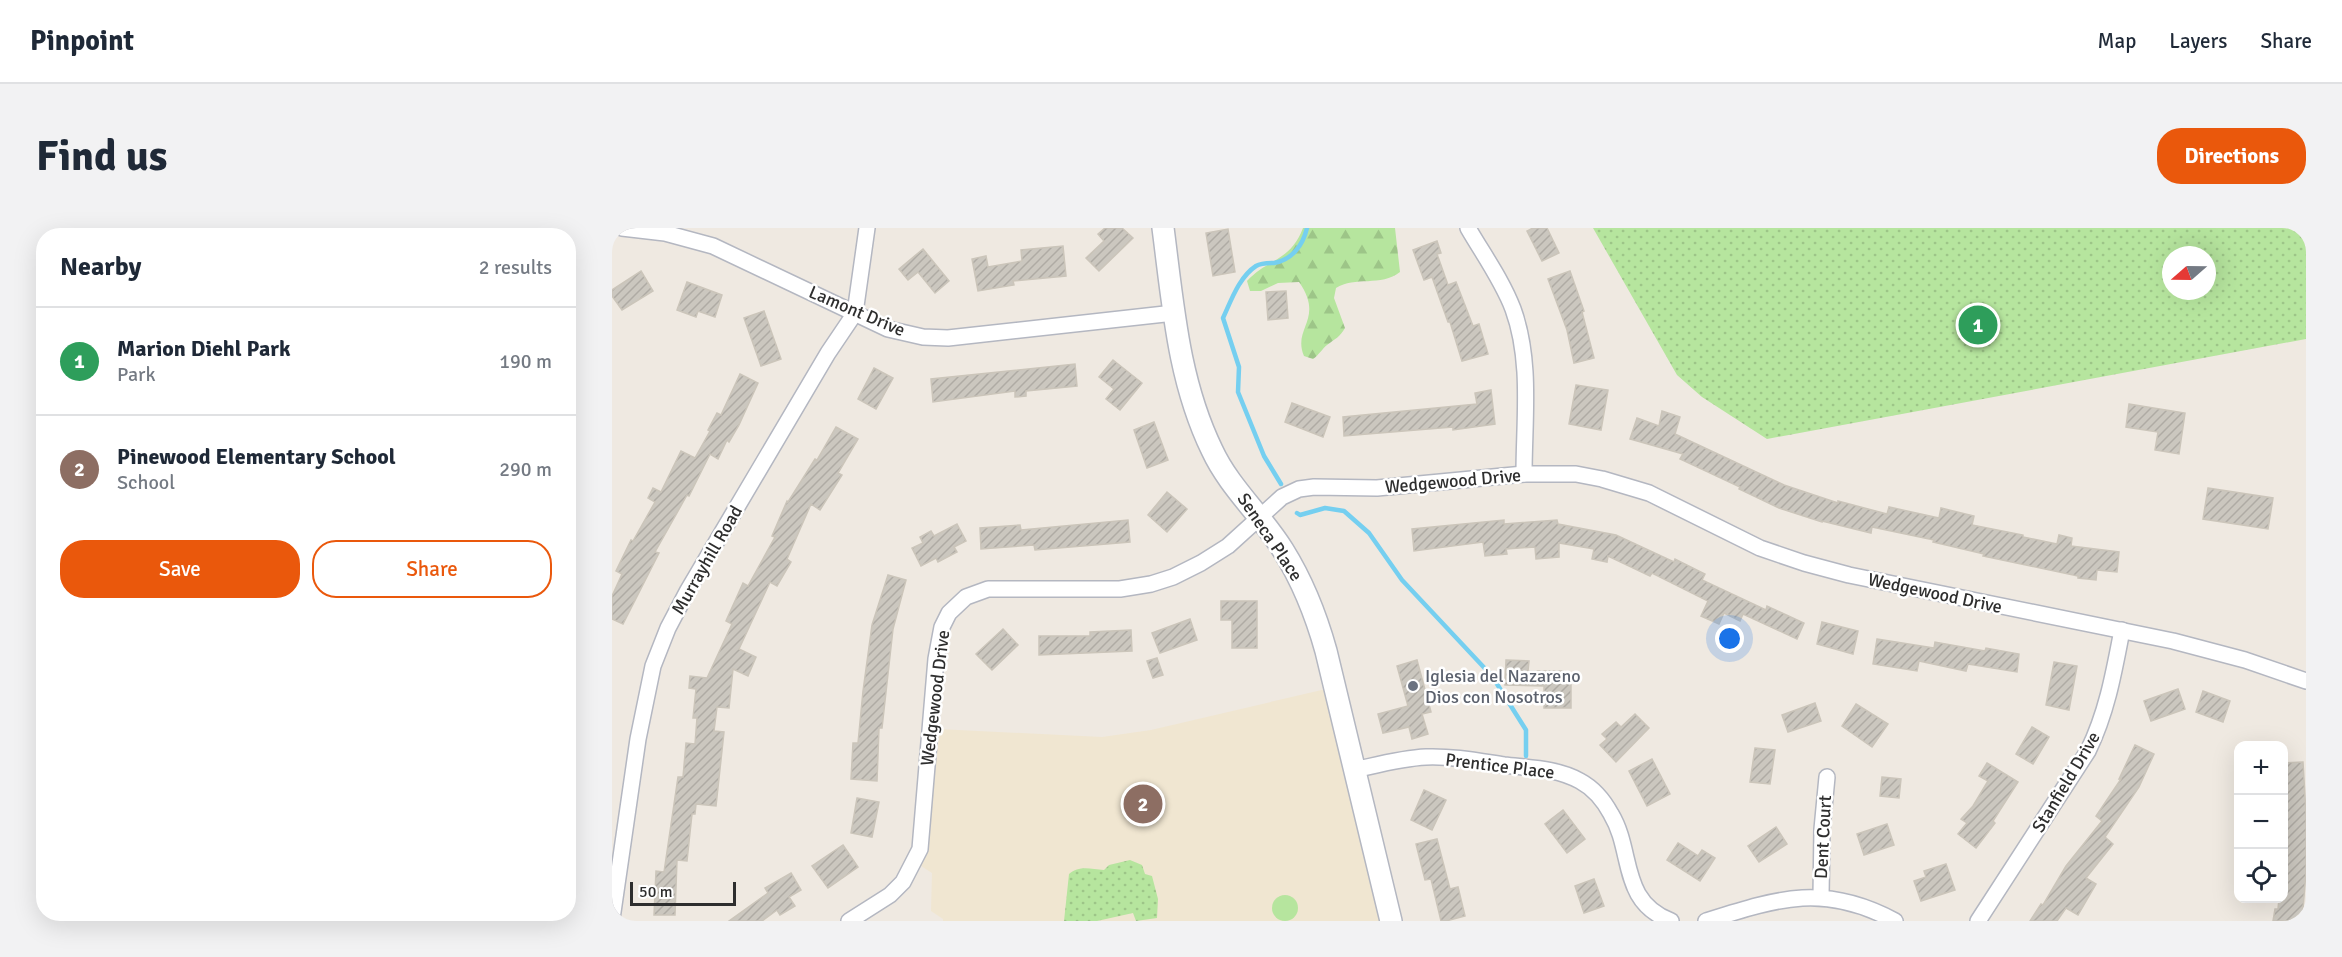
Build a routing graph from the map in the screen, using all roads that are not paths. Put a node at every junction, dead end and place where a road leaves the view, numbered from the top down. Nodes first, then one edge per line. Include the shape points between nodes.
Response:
1 (622, 228) edge
2 (867, 228) edge
3 (1163, 228) edge
4 (1468, 228) edge
5 (855, 313) junction
6 (1174, 313) junction
7 (1524, 474) junction
8 (1260, 518) junction
9 (2122, 630) junction
10 (2306, 681) edge
11 (1354, 770) junction
12 (1827, 777) dead end
13 (1821, 896) junction
14 (612, 919) edge
15 (849, 921) edge
16 (1391, 921) edge
17 (1671, 921) edge
18 (1706, 921) edge
19 (1895, 921) edge
20 (1978, 921) edge

1 - 5 street, Lamont Drive via 665,233 713,246
2 - 5 street, Murrayhill Road
3 - 6 street, Seneca Place
4 - 7 street via 1508,297 1521,336
5 - 6 street, Lamont Drive via 899,333 948,338
5 - 14 street, Murrayhill Road via 668,628 653,666 643,712
6 - 8 street, Seneca Place via 1186,385 1195,412 1212,451
7 - 8 street, Wedgewood Drive via 1377,488 1299,489 1282,497
7 - 9 street, Wedgewood Drive via 1576,474 1618,483 1649,493 1753,545 1849,575
8 - 11 street, Seneca Place via 1292,566 1316,615
8 - 15 street, Wedgewood Drive via 1228,546 1173,578 1103,590 988,589 960,602 942,627 936,659 920,849 903,882
9 - 10 street, Wedgewood Drive via 2245,660
9 - 20 street, Stanfield Drive via 2108,702 2088,751
11 - 16 street, Seneca Place
11 - 17 street, Prentice Place via 1426,757 1563,773 1601,799 1611,814 1631,881 1643,903
12 - 13 street, Dent Court
13 - 18 street via 1762,903
13 - 19 street via 1873,909

